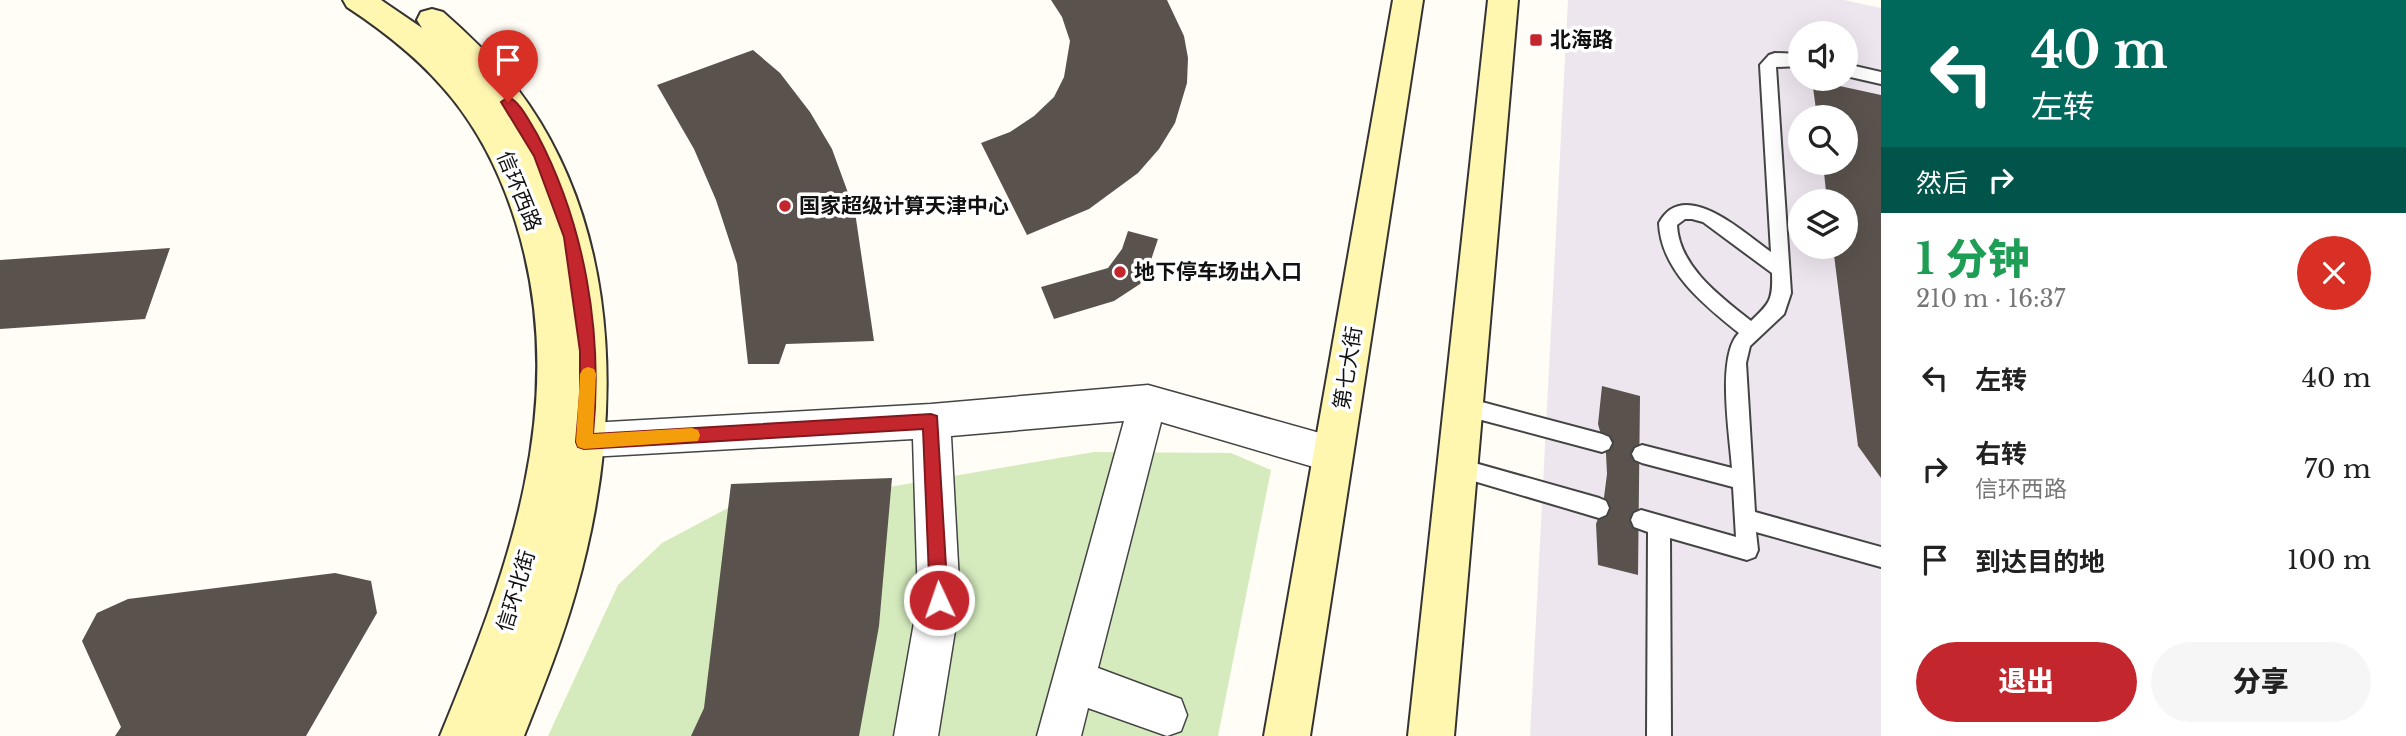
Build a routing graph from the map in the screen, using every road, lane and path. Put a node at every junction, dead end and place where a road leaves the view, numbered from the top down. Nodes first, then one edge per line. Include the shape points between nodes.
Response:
1 (358, 0) edge
2 (401, 0) edge
3 (1408, 0) edge
4 (1503, 0) edge
5 (1788, 60) edge
6 (1858, 73) edge
7 (1881, 78) edge
8 (1781, 271) junction
9 (1752, 331) junction
10 (1148, 402) junction
11 (1463, 406) junction
12 (931, 421) junction
13 (569, 442) junction
14 (1602, 443) dead end
15 (1642, 454) dead end
16 (1334, 455) junction
17 (1457, 467) junction
18 (1744, 481) junction
19 (1598, 508) dead end
20 (1745, 519) junction
21 (1650, 523) joint
22 (1881, 556) edge
23 (1074, 681) junction
24 (1166, 715) dead end
25 (463, 736) edge
26 (501, 736) edge
27 (916, 736) edge
28 (1059, 736) edge
29 (1287, 736) edge
30 (1431, 736) edge
31 (1659, 736) edge

1 - 13 street, 信环西路 via 429,51 464,89 496,137 522,189 543,258
2 - 13 street, 信环西路 via 426,15 491,80 526,126 549,174 571,237 584,316 589,395
3 - 16 street, 第七大街
4 - 11 street
5 - 8 lane via 1775,59 1768,65
6 - 7 lane
8 - 9 lane via 1777,308
8 - 9 lane via 1695,211 1682,211 1668,223 1675,256 1721,307
9 - 18 lane via 1742,342 1736,363
10 - 12 street
10 - 16 street
10 - 23 street
11 - 14 lane
11 - 17 street
12 - 13 street
12 - 27 street via 939,600
13 - 25 street, 信环北街 via 507,626
13 - 26 street, 信环北街 via 577,490 552,599
15 - 18 lane
16 - 29 street, 第七大街
17 - 19 lane
17 - 30 street
18 - 20 lane
20 - 21 lane via 1747,550
20 - 22 lane
21 - 31 lane
23 - 24 street
23 - 28 street

